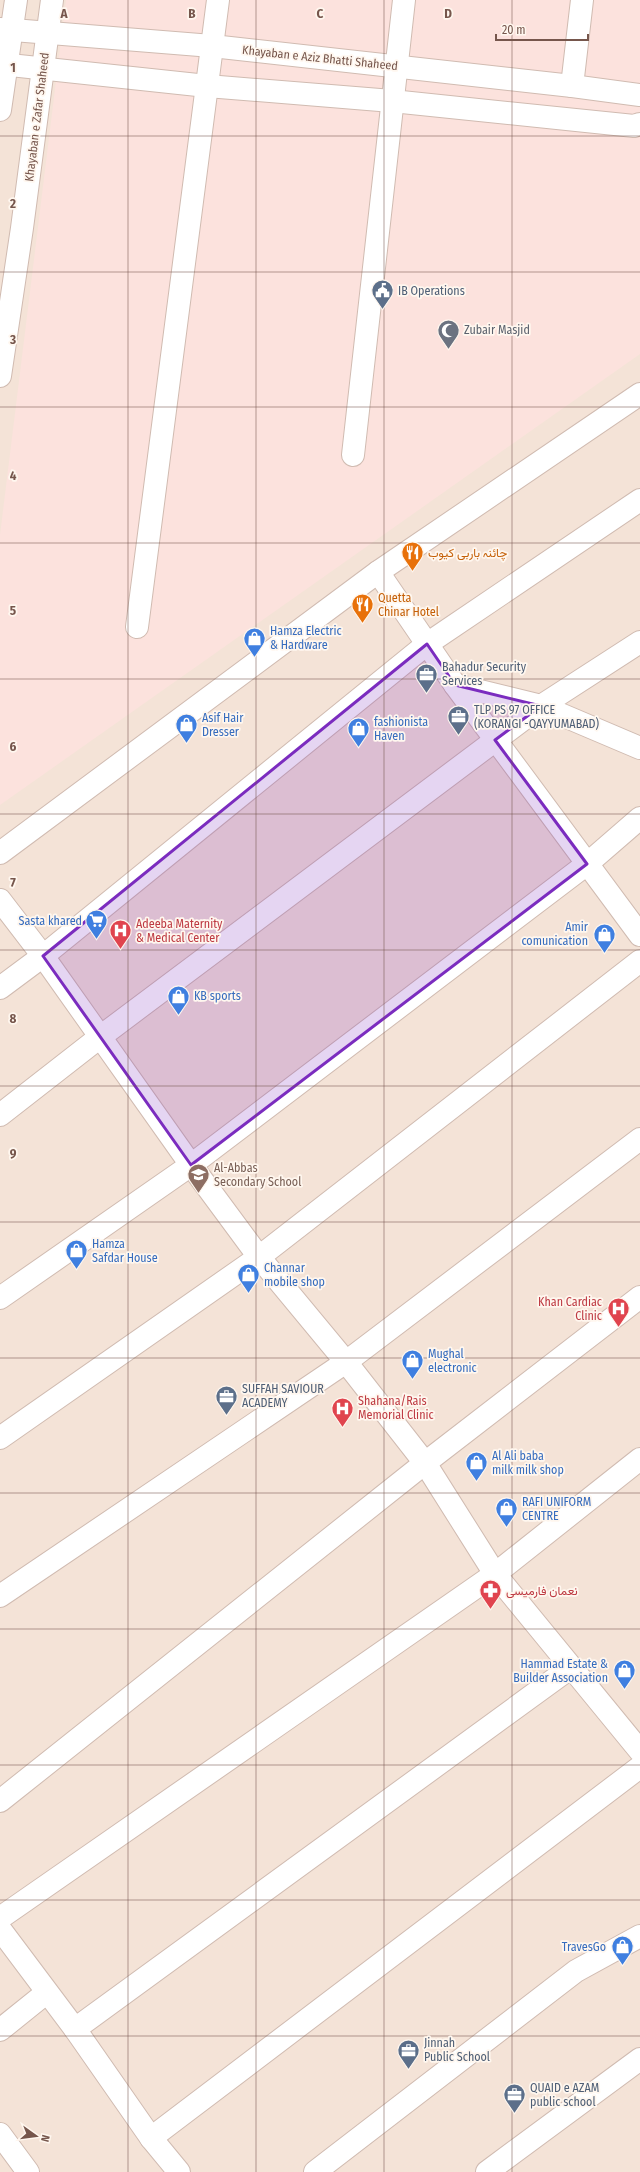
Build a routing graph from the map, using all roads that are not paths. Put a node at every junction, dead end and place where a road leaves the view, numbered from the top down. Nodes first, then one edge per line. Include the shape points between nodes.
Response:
1 (16, 0) edge
2 (52, 0) edge
3 (218, 0) edge
4 (404, 0) edge
5 (582, 0) edge
6 (6, 30) edge
7 (48, 34) junction
8 (212, 46) junction
9 (3, 65) edge
10 (396, 67) junction
11 (43, 69) junction
12 (207, 86) junction
13 (572, 86) junction
14 (640, 96) edge
15 (392, 100) junction
16 (0, 110) edge
17 (640, 124) edge
18 (0, 376) edge
19 (640, 394) edge
20 (353, 455) dead end
21 (640, 500) edge
22 (378, 572) junction
23 (137, 627) dead end
24 (640, 642) edge
25 (427, 644) junction
26 (455, 685) junction
27 (541, 706) junction
28 (495, 740) junction
29 (640, 748) edge
30 (640, 818) edge
31 (0, 853) edge
32 (587, 864) junction
33 (0, 900) edge
34 (640, 935) edge
35 (43, 956) junction
36 (640, 961) edge
37 (0, 988) edge
38 (100, 1037) junction
39 (0, 1115) edge
40 (640, 1139) edge
41 (191, 1166) junction
42 (259, 1257) junction
43 (640, 1297) edge
44 (0, 1298) edge
45 (346, 1362) junction
46 (0, 1438) edge
47 (640, 1459) edge
48 (425, 1463) junction
49 (495, 1574) junction
50 (0, 1596) edge
51 (570, 1668) junction
52 (640, 1751) edge
53 (640, 1767) edge
54 (0, 1801) edge
55 (0, 1918) edge
56 (0, 1929) edge
57 (640, 1936) edge
58 (46, 1993) junction
59 (75, 2029) junction
60 (0, 2030) edge
61 (640, 2059) edge
62 (0, 2134) edge
63 (151, 2138) junction
64 (28, 2172) edge
65 (179, 2172) edge
66 (315, 2172) edge
67 (487, 2172) edge

1 - 6 street
2 - 7 street, Khayaban e Zafar Shaheed
3 - 8 street
4 - 10 street
5 - 13 street
6 - 7 street, Khayaban e Aziz Bhatti Shaheed
6 - 9 street
7 - 8 street, Khayaban e Aziz Bhatti Shaheed
7 - 11 street, Khayaban e Zafar Shaheed
8 - 10 street, Khayaban e Aziz Bhatti Shaheed
8 - 12 street
9 - 11 street
9 - 16 street
10 - 13 street, Khayaban e Aziz Bhatti Shaheed
10 - 15 street
11 - 12 street
11 - 18 street, Khayaban e Zafar Shaheed
12 - 15 street
12 - 23 street
13 - 14 street, Khayaban e Aziz Bhatti Shaheed
15 - 17 street via 634,126
15 - 20 street
19 - 22 street
21 - 25 street
22 - 25 street
22 - 31 street
24 - 27 street
25 - 26 street
25 - 35 street
26 - 27 street
26 - 28 street
27 - 28 street
27 - 29 street
28 - 32 street
28 - 38 street
30 - 32 street
32 - 34 street
32 - 41 street
33 - 35 street
35 - 37 street
35 - 38 street
36 - 42 street
38 - 39 street
38 - 41 street
40 - 45 street
41 - 42 street
41 - 44 street
42 - 45 street
42 - 46 street
43 - 48 street
45 - 48 street
45 - 50 street
47 - 49 street
48 - 49 street
48 - 54 street
49 - 51 street
49 - 55 street
51 - 52 street
51 - 59 street
53 - 63 street
56 - 58 street
57 - 66 street via 576,1971
58 - 59 street
58 - 60 street
59 - 63 street
61 - 67 street
62 - 64 street
63 - 65 street

